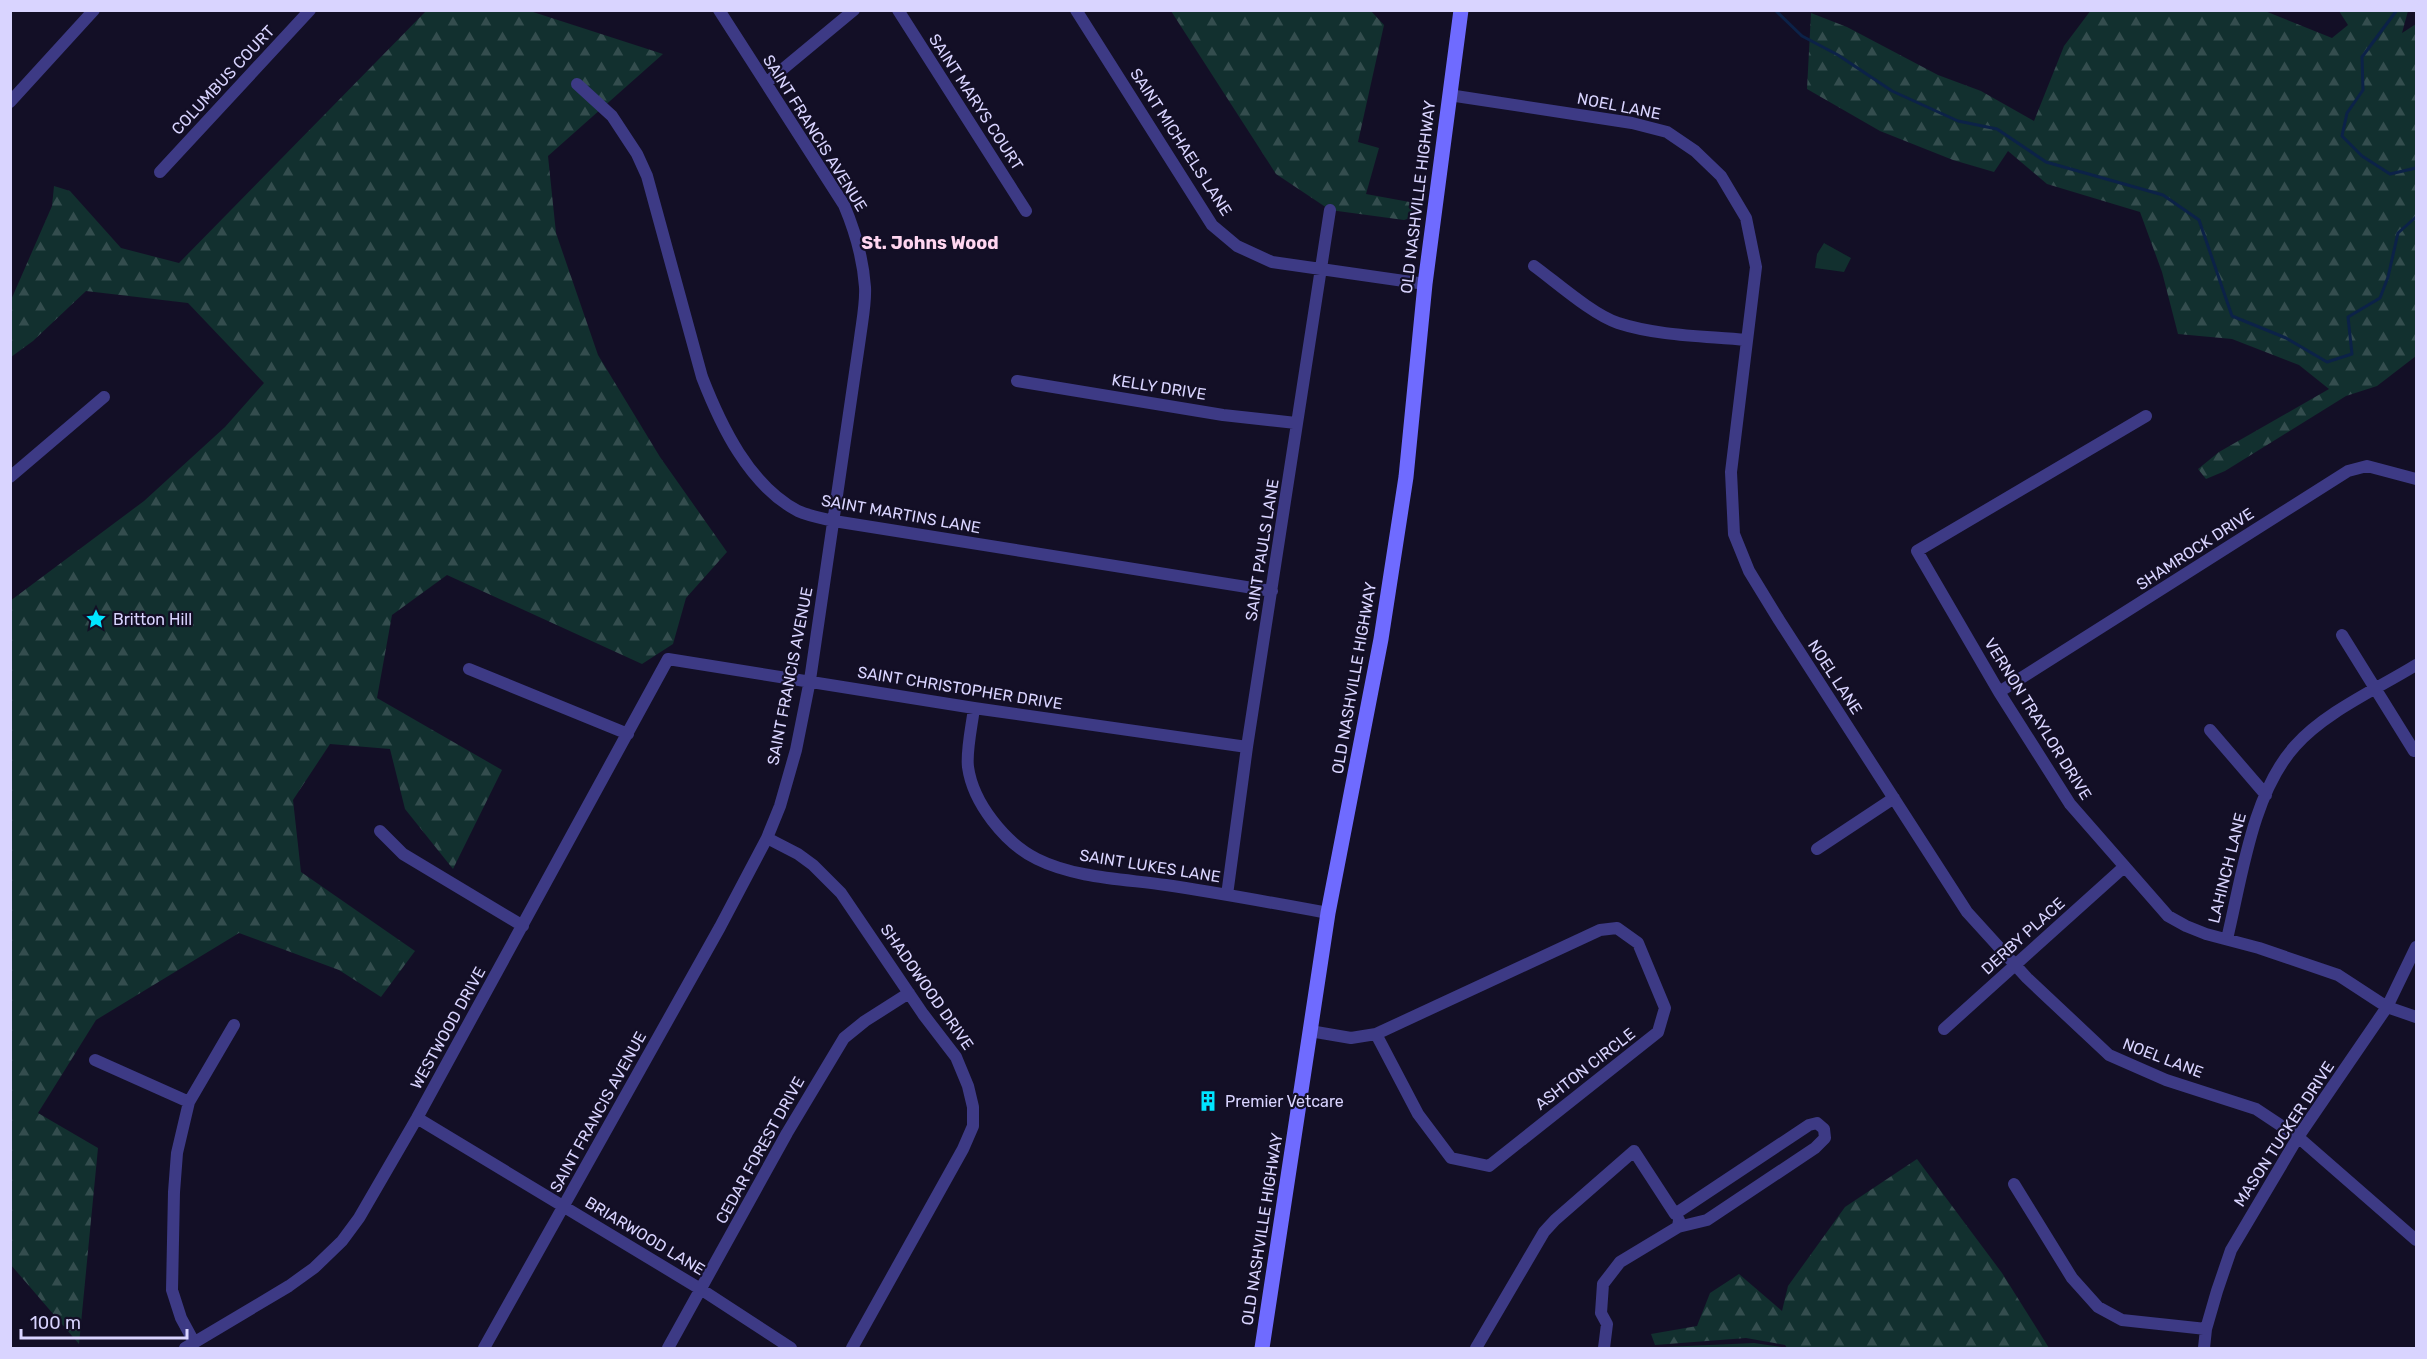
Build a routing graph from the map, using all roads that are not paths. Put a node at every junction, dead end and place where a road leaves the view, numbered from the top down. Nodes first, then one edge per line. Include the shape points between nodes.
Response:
1 (94, 10) edge
2 (310, 10) edge
3 (719, 10) edge
4 (854, 10) edge
5 (898, 10) edge
6 (1076, 10) edge
7 (1461, 10) edge
8 (766, 83) junction
9 (577, 84) dead end
10 (1449, 95) junction
11 (10, 102) edge
12 (160, 172) dead end
13 (1330, 210) dead end
14 (1026, 211) dead end
15 (1534, 266) dead end
16 (1321, 269) junction
17 (1425, 284) junction
18 (1746, 340) junction
19 (1017, 381) dead end
20 (104, 397) dead end
21 (2146, 416) dead end
22 (1296, 423) junction
23 (10, 477) edge
24 (2416, 479) edge
25 (834, 521) junction
26 (1272, 591) junction
27 (2342, 635) dead end
28 (668, 659) joint
29 (2416, 665) edge
30 (469, 669) dead end
31 (810, 680) junction
32 (2377, 689) junction
33 (1999, 692) junction
34 (974, 708) junction
35 (2210, 730) dead end
36 (628, 734) junction
37 (1247, 747) junction
38 (2414, 751) dead end
39 (2266, 795) junction
40 (1894, 798) junction
41 (380, 831) dead end
42 (767, 838) junction
43 (1817, 849) dead end
44 (2124, 867) junction
45 (1227, 895) junction
46 (1328, 913) junction
47 (523, 926) junction
48 (2227, 939) junction
49 (2416, 947) edge
50 (2016, 965) junction
51 (909, 993) junction
52 (2388, 1007) junction
53 (2416, 1017) edge
54 (234, 1025) dead end
55 (1944, 1029) dead end
56 (1310, 1031) junction
57 (1376, 1034) junction
58 (95, 1060) dead end
59 (189, 1102) junction
60 (417, 1118) junction
61 (2298, 1137) junction
62 (2014, 1184) dead end
63 (564, 1207) junction
64 (1675, 1214) junction
65 (1678, 1227) junction
66 (2416, 1240) edge
67 (702, 1290) junction
68 (2206, 1329) junction
69 (189, 1345) edge
70 (484, 1348) edge
71 (669, 1348) edge
72 (791, 1348) edge
73 (852, 1348) edge
74 (1262, 1348) edge
75 (1476, 1348) edge
76 (1604, 1348) edge
77 (2204, 1348) edge

1 - 11 street
2 - 12 street, COLUMBUS COURT
3 - 8 street, SAINT FRANCIS AVENUE
4 - 8 street
5 - 14 street, SAINT MARYS COURT
6 - 16 street, SAINT MICHAELS LANE via 1212,225 1237,246 1272,262
7 - 10 main road, OLD NASHVILLE HIGHWAY
8 - 25 street, SAINT FRANCIS AVENUE via 844,205 861,257 865,289
9 - 25 street, SAINT MARTINS LANE via 612,116 647,176 702,377 721,421 749,467 773,494 801,512
10 - 17 main road, OLD NASHVILLE HIGHWAY
10 - 18 street, NOEL LANE via 1632,123 1667,132 1695,151 1721,176 1746,218 1756,267
13 - 16 street, SAINT PAULS LANE
15 - 18 street via 1617,323
16 - 17 street, SAINT MICHAELS LANE
16 - 22 street, SAINT PAULS LANE
17 - 46 main road, OLD NASHVILLE HIGHWAY via 1403,500 1381,639
18 - 40 street, NOEL LANE via 1731,472 1734,534 1749,571 1779,621
19 - 22 street, KELLY DRIVE
20 - 23 street
21 - 33 street, VERNON TRAYLOR DRIVE via 1917,551
22 - 26 street, SAINT PAULS LANE
24 - 33 street, SHAMROCK DRIVE via 2367,466 2348,471
25 - 26 street, SAINT MARTINS LANE
25 - 31 street, SAINT FRANCIS AVENUE
26 - 37 street, SAINT PAULS LANE
27 - 32 street
28 - 31 street, SAINT CHRISTOPHER DRIVE
28 - 36 street, WESTWOOD DRIVE
29 - 32 street, LAHINCH LANE
30 - 36 street
31 - 34 street, SAINT CHRISTOPHER DRIVE
31 - 42 street, SAINT FRANCIS AVENUE via 796,750
32 - 38 street
32 - 39 street, LAHINCH LANE via 2325,720 2295,746 2274,774
33 - 44 street, VERNON TRAYLOR DRIVE via 2070,804
34 - 37 street, SAINT CHRISTOPHER DRIVE
34 - 45 street, SAINT LUKES LANE via 967,766 975,792 993,821 1017,847 1039,860 1077,872
35 - 39 street
36 - 47 street, WESTWOOD DRIVE
37 - 45 street, SAINT PAULS LANE
39 - 48 street, LAHINCH LANE via 2259,805
40 - 43 street
40 - 50 street, NOEL LANE via 1967,912
41 - 47 street via 404,854
42 - 51 street, SHADOWOOD DRIVE via 798,854 828,878
42 - 63 street, SAINT FRANCIS AVENUE
44 - 48 street, VERNON TRAYLOR DRIVE via 2168,916
44 - 50 street, DERBY PLACE
45 - 46 street, SAINT LUKES LANE
46 - 56 main road, OLD NASHVILLE HIGHWAY
47 - 60 street, WESTWOOD DRIVE
48 - 52 street, VERNON TRAYLOR DRIVE via 2338,975
49 - 52 street, MASON TUCKER DRIVE
50 - 55 street, DERBY PLACE
50 - 61 street, NOEL LANE via 2109,1056 2166,1080 2256,1109
51 - 67 street, CEDAR FOREST DRIVE via 844,1038 787,1133
51 - 73 street, SHADOWOOD DRIVE via 948,1044 962,1070 973,1107 973,1126
52 - 53 street, VERNON TRAYLOR DRIVE
52 - 61 street, MASON TUCKER DRIVE
54 - 59 street
56 - 57 street, ASHTON CIRCLE via 1351,1038
56 - 74 main road, OLD NASHVILLE HIGHWAY
57 - 57 street, ASHTON CIRCLE via 1600,930 1617,928 1638,943 1665,1008 1658,1032 1489,1166 1451,1158 1418,1114
58 - 59 street
59 - 69 street via 177,1153 172,1290
60 - 63 street, BRIARWOOD LANE
60 - 69 street, WESTWOOD DRIVE via 342,1241 289,1286
61 - 66 street, NOEL LANE
61 - 68 street, MASON TUCKER DRIVE via 2231,1250
62 - 68 street via 2072,1278 2098,1307 2122,1320
63 - 67 street, BRIARWOOD LANE
63 - 70 street, SAINT FRANCIS AVENUE
64 - 65 street
64 - 65 street via 1809,1125 1817,1123 1824,1129 1825,1138 1815,1148 1707,1220
64 - 75 street via 1634,1151 1544,1232
65 - 76 street via 1620,1263 1603,1284 1601,1313 1607,1324
67 - 71 street, CEDAR FOREST DRIVE
67 - 72 street, BRIARWOOD LANE
68 - 77 street, MASON TUCKER DRIVE

